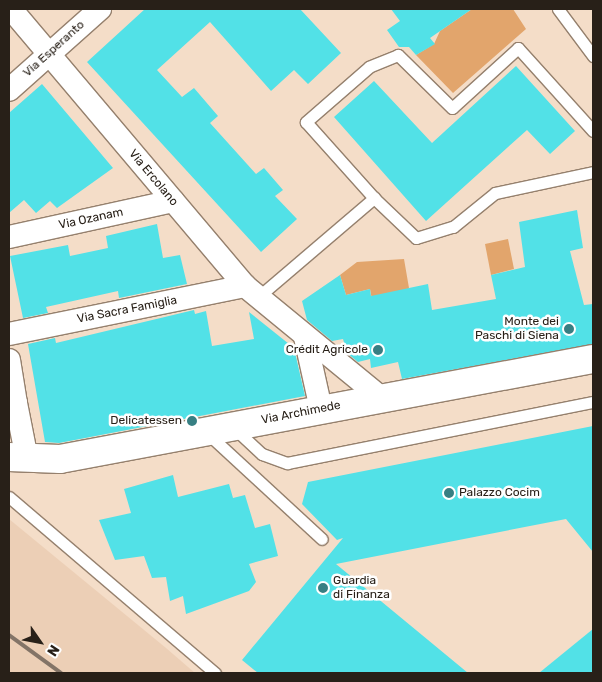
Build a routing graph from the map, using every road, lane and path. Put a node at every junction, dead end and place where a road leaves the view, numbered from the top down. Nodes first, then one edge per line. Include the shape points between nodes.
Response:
1 (99, 9) edge
2 (558, 9) edge
3 (14, 22) edge
4 (49, 56) junction
5 (593, 56) edge
6 (9, 90) edge
7 (593, 131) edge
8 (593, 172) edge
9 (374, 198) junction
10 (173, 201) junction
11 (9, 237) edge
12 (251, 291) junction
13 (9, 334) edge
14 (305, 337) junction
15 (593, 359) edge
16 (9, 360) edge
17 (380, 398) junction
18 (593, 402) edge
19 (13, 404) edge
20 (321, 409) junction
21 (233, 427) junction
22 (206, 432) junction
23 (18, 458) edge
24 (9, 497) edge
25 (322, 539) dead end
26 (214, 673) edge

1 - 4 street, Via Esperanto
2 - 5 lane
3 - 4 street, Via Ercolano
4 - 6 street, Via Esperanto
4 - 10 street, Via Ercolano
7 - 9 lane via 518,48 452,108 398,55 369,67 306,122
8 - 9 lane via 495,193 452,227 416,238
9 - 12 lane
10 - 11 street, Via Ozanam
10 - 12 street, Via Ercolano
12 - 13 street, Via Sacra Famiglia
12 - 14 street, Via Ercolano
14 - 17 street, Via Ercolano
14 - 20 street
15 - 17 main road, Via Archimede
16 - 19 street
17 - 20 main road, Via Archimede
18 - 21 lane via 287,463 262,454
19 - 23 street
20 - 21 main road, Via Archimede
21 - 22 main road, Via Archimede
22 - 23 main road, Via Archimede via 60,458
22 - 25 lane
24 - 26 lane

